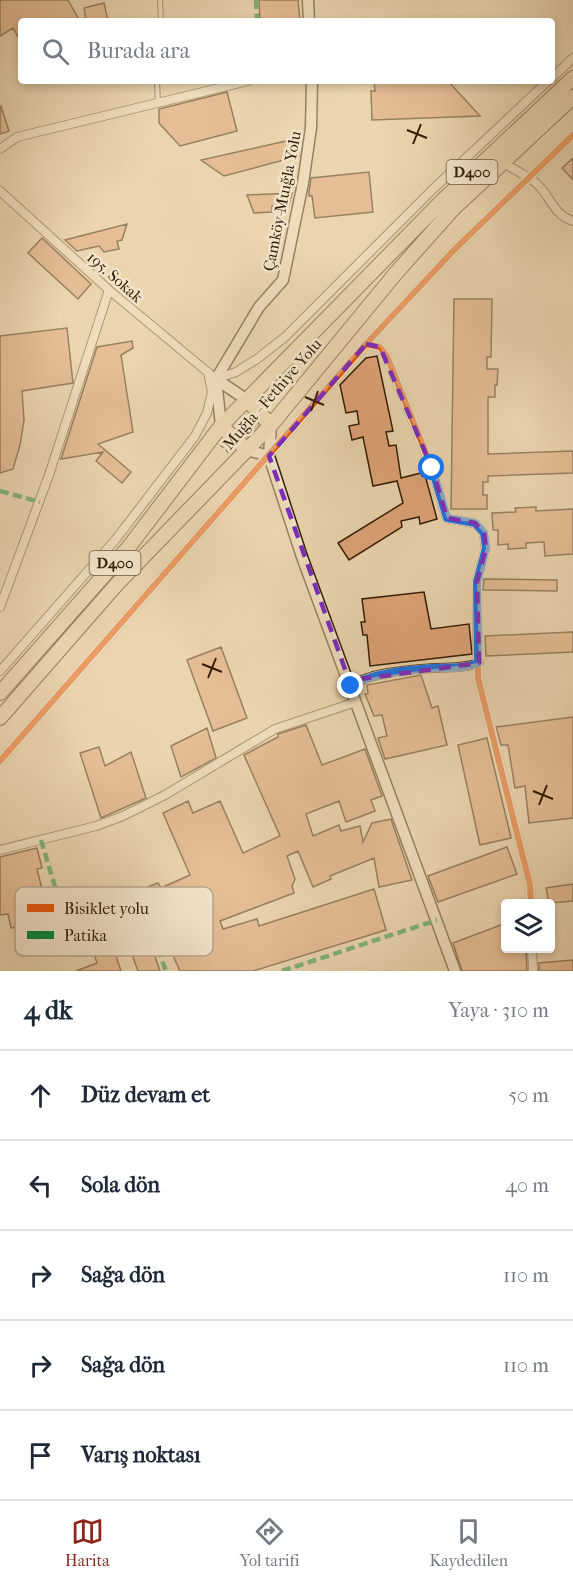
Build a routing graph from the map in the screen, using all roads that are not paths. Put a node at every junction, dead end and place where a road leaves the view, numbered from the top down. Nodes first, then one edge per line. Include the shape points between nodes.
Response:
1 (160, 0) edge
2 (308, 0) edge
3 (161, 18) edge
4 (309, 18) edge
5 (573, 58) edge
6 (555, 75) edge
7 (573, 78) edge
8 (158, 84) edge
9 (236, 84) edge
10 (312, 84) edge
11 (545, 84) edge
12 (573, 97) edge
13 (158, 104) junction
14 (573, 135) edge
15 (0, 148) edge
16 (503, 163) junction
17 (529, 177) junction
18 (0, 191) edge
19 (573, 221) edge
20 (109, 290) junction
21 (366, 344) junction
22 (212, 375) junction
23 (251, 395) junction
24 (275, 420) junction
25 (221, 426) junction
26 (247, 450) junction
27 (269, 456) junction
28 (0, 607) edge
29 (478, 663) junction
30 (0, 671) edge
31 (351, 686) junction
32 (0, 693) edge
33 (356, 702) junction
34 (0, 718) edge
35 (0, 761) edge
36 (0, 850) edge
37 (531, 899) edge
38 (532, 953) edge
39 (455, 971) edge
40 (533, 971) edge

1 - 3 lane
2 - 4 street
5 - 6 street
7 - 23 highway, Muğla - Fethiye Yolu / D400 via 443,200
8 - 13 lane
9 - 13 street
10 - 22 street, Çamköy-Muığla Yolu via 305,172 283,280 259,307
11 - 22 street via 285,337 236,372
12 - 16 highway, Muğla - Fethiye Yolu / D400
13 - 15 street via 17,137
14 - 17 street
16 - 17 street
16 - 24 highway, Muğla - Fethiye Yolu / D400 via 453,209 396,273
17 - 19 street via 555,209
17 - 21 street
18 - 20 street, 195. Sokak
20 - 22 street, 195. Sokak
20 - 28 street via 50,475
21 - 27 street
21 - 29 street via 380,347 387,356 432,468 447,518 475,523 484,533 486,548 477,582
22 - 23 street
22 - 25 street
22 - 30 street via 207,412 195,436 116,539
23 - 24 highway
23 - 25 highway, Muğla - Fethiye Yolu / D400
24 - 26 highway, Muğla - Fethiye Yolu / D400
24 - 27 street
25 - 26 highway
25 - 32 highway, Muğla - Fethiye Yolu / D400 via 128,548
26 - 27 street
26 - 34 highway, Muğla - Fethiye Yolu / D400 via 117,584
27 - 31 street
27 - 35 street
29 - 31 street via 361,679
29 - 37 street via 478,678
31 - 33 street
33 - 36 street via 275,729 123,816
33 - 39 street
38 - 40 street

